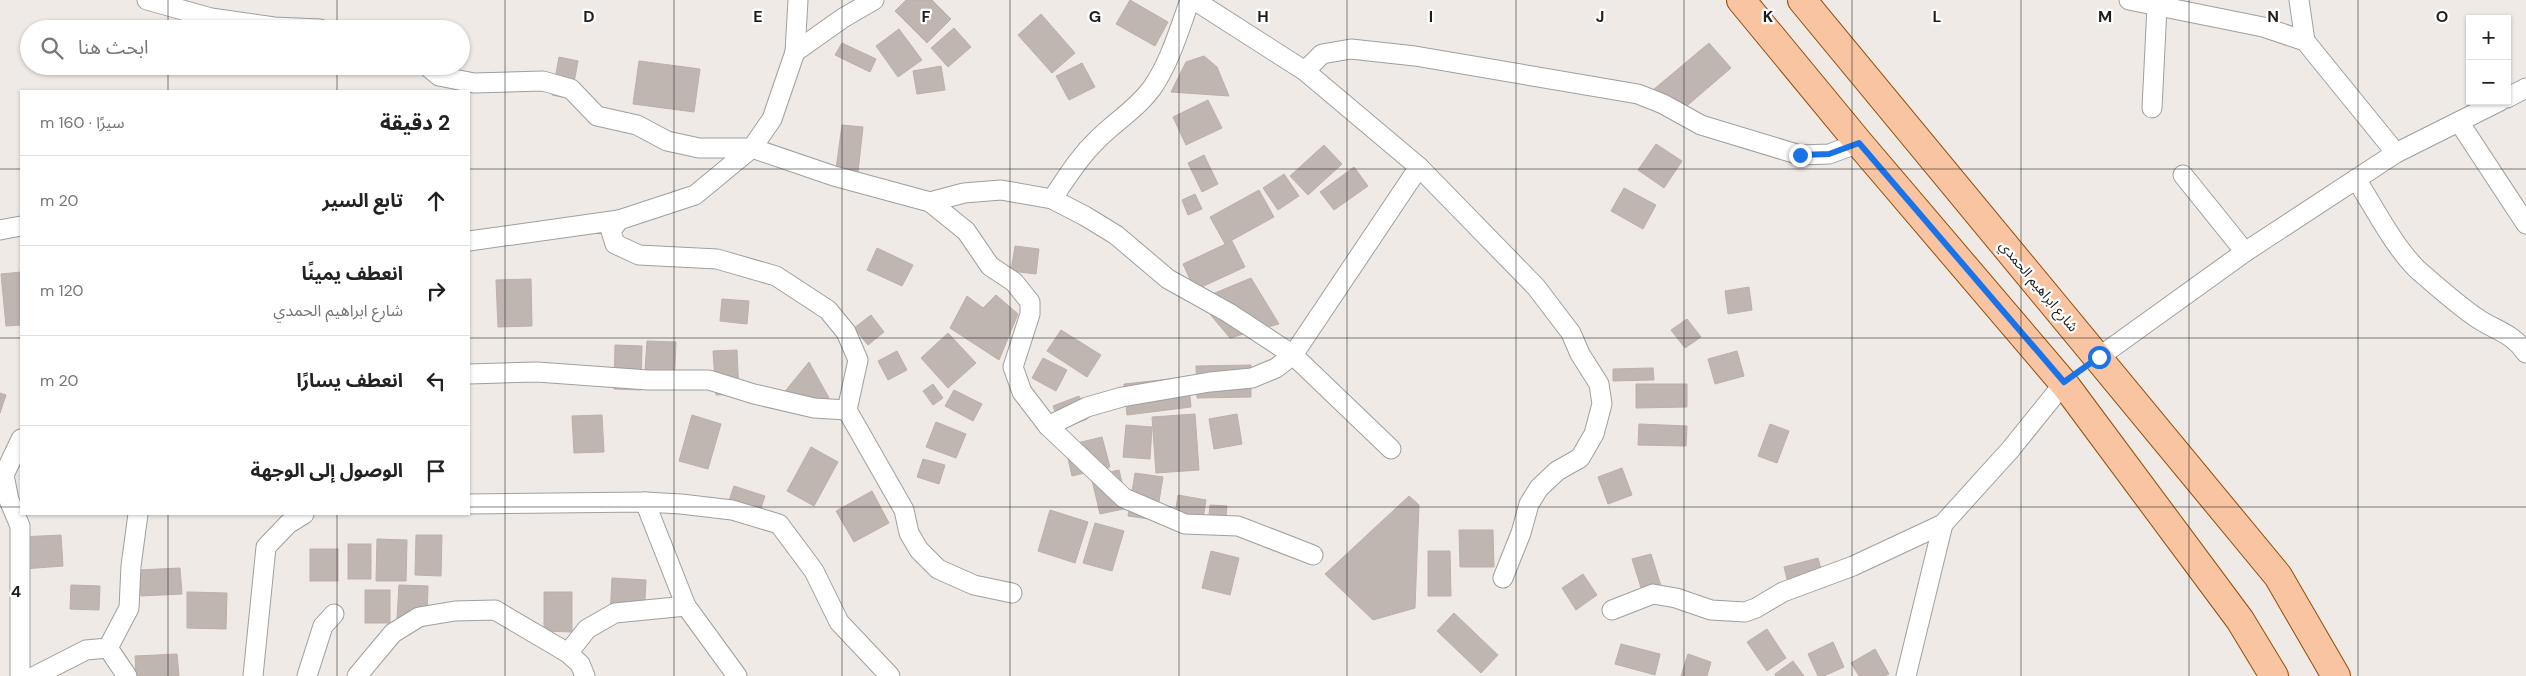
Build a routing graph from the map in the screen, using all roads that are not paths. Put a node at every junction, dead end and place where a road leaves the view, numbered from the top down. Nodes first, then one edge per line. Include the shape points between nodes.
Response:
1 (147, 0) edge
2 (798, 0) edge
3 (874, 0) edge
4 (1192, 0) edge
5 (1741, 0) edge
6 (1802, 0) edge
7 (2129, 0) edge
8 (2299, 0) edge
9 (2157, 6) junction
10 (225, 20) edge
11 (2304, 41) junction
12 (795, 52) junction
13 (1305, 71) junction
14 (438, 75) edge
15 (2526, 88) edge
16 (2511, 96) edge
17 (2492, 105) edge
18 (2152, 108) dead end
19 (2459, 122) junction
20 (1859, 143) junction
21 (752, 148) junction
22 (2396, 153) junction
23 (1420, 167) junction
24 (2184, 175) dead end
25 (2356, 179) junction
26 (1052, 199) junction
27 (930, 202) junction
28 (619, 220) junction
29 (2526, 224) edge
30 (20, 226) edge
31 (0, 230) edge
32 (470, 241) edge
33 (2245, 252) junction
34 (2526, 353) edge
35 (1294, 355) junction
36 (2099, 357) junction
37 (470, 374) edge
38 (2064, 382) junction
39 (847, 410) junction
40 (1048, 426) junction
41 (20, 441) edge
42 (1391, 449) dead end
43 (645, 502) junction
44 (5, 503) edge
45 (470, 504) edge
46 (138, 515) edge
47 (302, 515) edge
48 (1943, 524) junction
49 (1313, 555) dead end
50 (1503, 578) dead end
51 (1012, 593) dead end
52 (686, 606) junction
53 (1612, 610) dead end
54 (334, 614) dead end
55 (108, 648) junction
56 (568, 653) junction
57 (20, 676) edge
58 (35, 676) edge
59 (127, 676) edge
60 (253, 676) edge
61 (307, 676) edge
62 (357, 676) edge
63 (585, 676) edge
64 (737, 676) edge
65 (890, 676) edge
66 (1906, 676) edge
67 (2274, 676) edge
68 (2336, 676) edge

1 - 10 street
2 - 12 street
3 - 12 street
4 - 13 street
4 - 26 street via 1170,55 1152,88 1130,114 1097,139 1080,157
5 - 20 main road
6 - 36 main road, شارع ابراهيم الحمدي
7 - 9 street
8 - 11 street
9 - 11 street via 2263,27
9 - 18 street
11 - 22 street
12 - 21 street via 772,119
13 - 20 street via 1322,54 1351,49 1415,56 1638,94 1700,125 1800,155 1829,154
13 - 23 street
14 - 21 street via 474,84 543,81 571,89 597,116 637,125 667,141 699,148
15 - 16 street
17 - 19 street
19 - 22 street
19 - 29 street
20 - 38 main road
21 - 27 street via 834,176
21 - 28 street via 695,194
22 - 25 street
23 - 35 street
23 - 50 street via 1536,286 1571,333 1599,384 1602,404 1594,434 1580,458 1557,470 1539,488
24 - 33 street
25 - 33 street
25 - 34 street via 2417,269 2478,319 2500,329
26 - 27 street via 1001,190 964,193
26 - 35 street via 1116,235 1168,279
27 - 40 street via 966,231 990,266 1014,282 1030,302 1030,314 1013,367 1022,392
28 - 32 street
28 - 39 street via 611,231 615,244 639,255 717,259 776,276 828,310 846,332 858,360
30 - 31 street
33 - 36 street
35 - 40 street via 1276,368 1252,378 1122,397 1087,407
35 - 42 street
36 - 38 main road
36 - 68 main road, شارع ابراهيم الحمدي via 2278,576
37 - 39 street via 537,372 648,380 709,380 806,406
38 - 48 street via 2010,450
38 - 67 main road via 2240,620
39 - 51 street via 904,510 909,533 920,550 938,569 974,585
40 - 49 street via 1124,498 1185,524 1238,526
41 - 44 street via 4,475
43 - 45 street
43 - 52 street
43 - 65 street via 732,510 779,524 814,571 839,622
44 - 57 street via 20,526
46 - 55 street via 129,608
47 - 60 street via 288,524 266,547
48 - 53 street via 1745,612 1711,610 1653,594
48 - 66 street
52 - 56 street via 615,613 587,629
52 - 64 street
54 - 61 street via 323,626
55 - 58 street via 86,650
55 - 59 street
56 - 62 street via 495,610 455,611 419,617 392,633
56 - 63 street via 580,664

